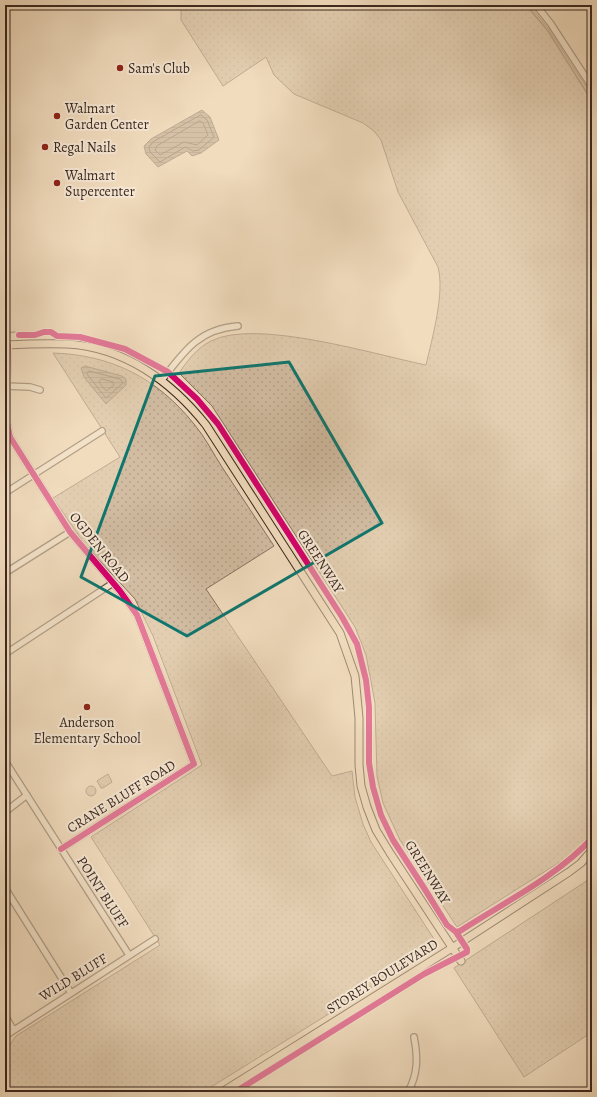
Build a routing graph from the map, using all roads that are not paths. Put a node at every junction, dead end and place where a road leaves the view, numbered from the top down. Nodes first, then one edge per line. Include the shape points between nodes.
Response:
1 (536, 5) edge
2 (592, 87) edge
3 (238, 326) dead end
4 (6, 345) edge
5 (162, 380) junction
6 (5, 386) edge
7 (40, 390) dead end
8 (102, 431) dead end
9 (33, 475) junction
10 (5, 493) edge
11 (70, 532) junction
12 (5, 573) edge
13 (113, 583) junction
14 (5, 654) edge
15 (5, 761) edge
16 (194, 764) joint
17 (27, 795) junction
18 (5, 812) edge
19 (62, 849) junction
20 (592, 850) edge
21 (5, 888) edge
22 (155, 939) dead end
23 (452, 948) junction
24 (130, 955) junction
25 (461, 961) dead end
26 (71, 993) junction
27 (5, 1016) edge
28 (13, 1029) junction
29 (5, 1036) edge
30 (414, 1036) dead end
31 (222, 1092) edge
32 (367, 1092) edge
33 (373, 1092) edge
34 (408, 1092) edge

1 - 2 street
3 - 5 street via 222,328 200,338 181,355
4 - 5 main road via 67,344 93,348 126,358
4 - 6 street, OGDEN ROAD
5 - 23 main road via 180,395 206,425 340,633 355,676 359,711 359,765 367,807 376,830
6 - 7 street via 30,386
6 - 9 street, OGDEN ROAD via 7,429 13,444
8 - 9 street
9 - 10 street
9 - 11 street, OGDEN ROAD
11 - 12 street
11 - 13 street, OGDEN ROAD
13 - 14 street
13 - 16 street, OGDEN ROAD via 130,604 142,626
15 - 17 street, POINT BLUFF
16 - 19 street, CRANE BLUFF ROAD
17 - 18 street
17 - 19 street, POINT BLUFF
19 - 24 street, POINT BLUFF
20 - 23 main road, STOREY BOULEVARD via 569,872
21 - 26 street
22 - 24 street, WILD BLUFF
23 - 25 main road
23 - 31 main road, STOREY BOULEVARD
24 - 26 street, WILD BLUFF
26 - 28 street, WILD BLUFF
27 - 28 street
28 - 29 street, WILD BLUFF
30 - 34 street via 418,1055 415,1079
32 - 33 street

